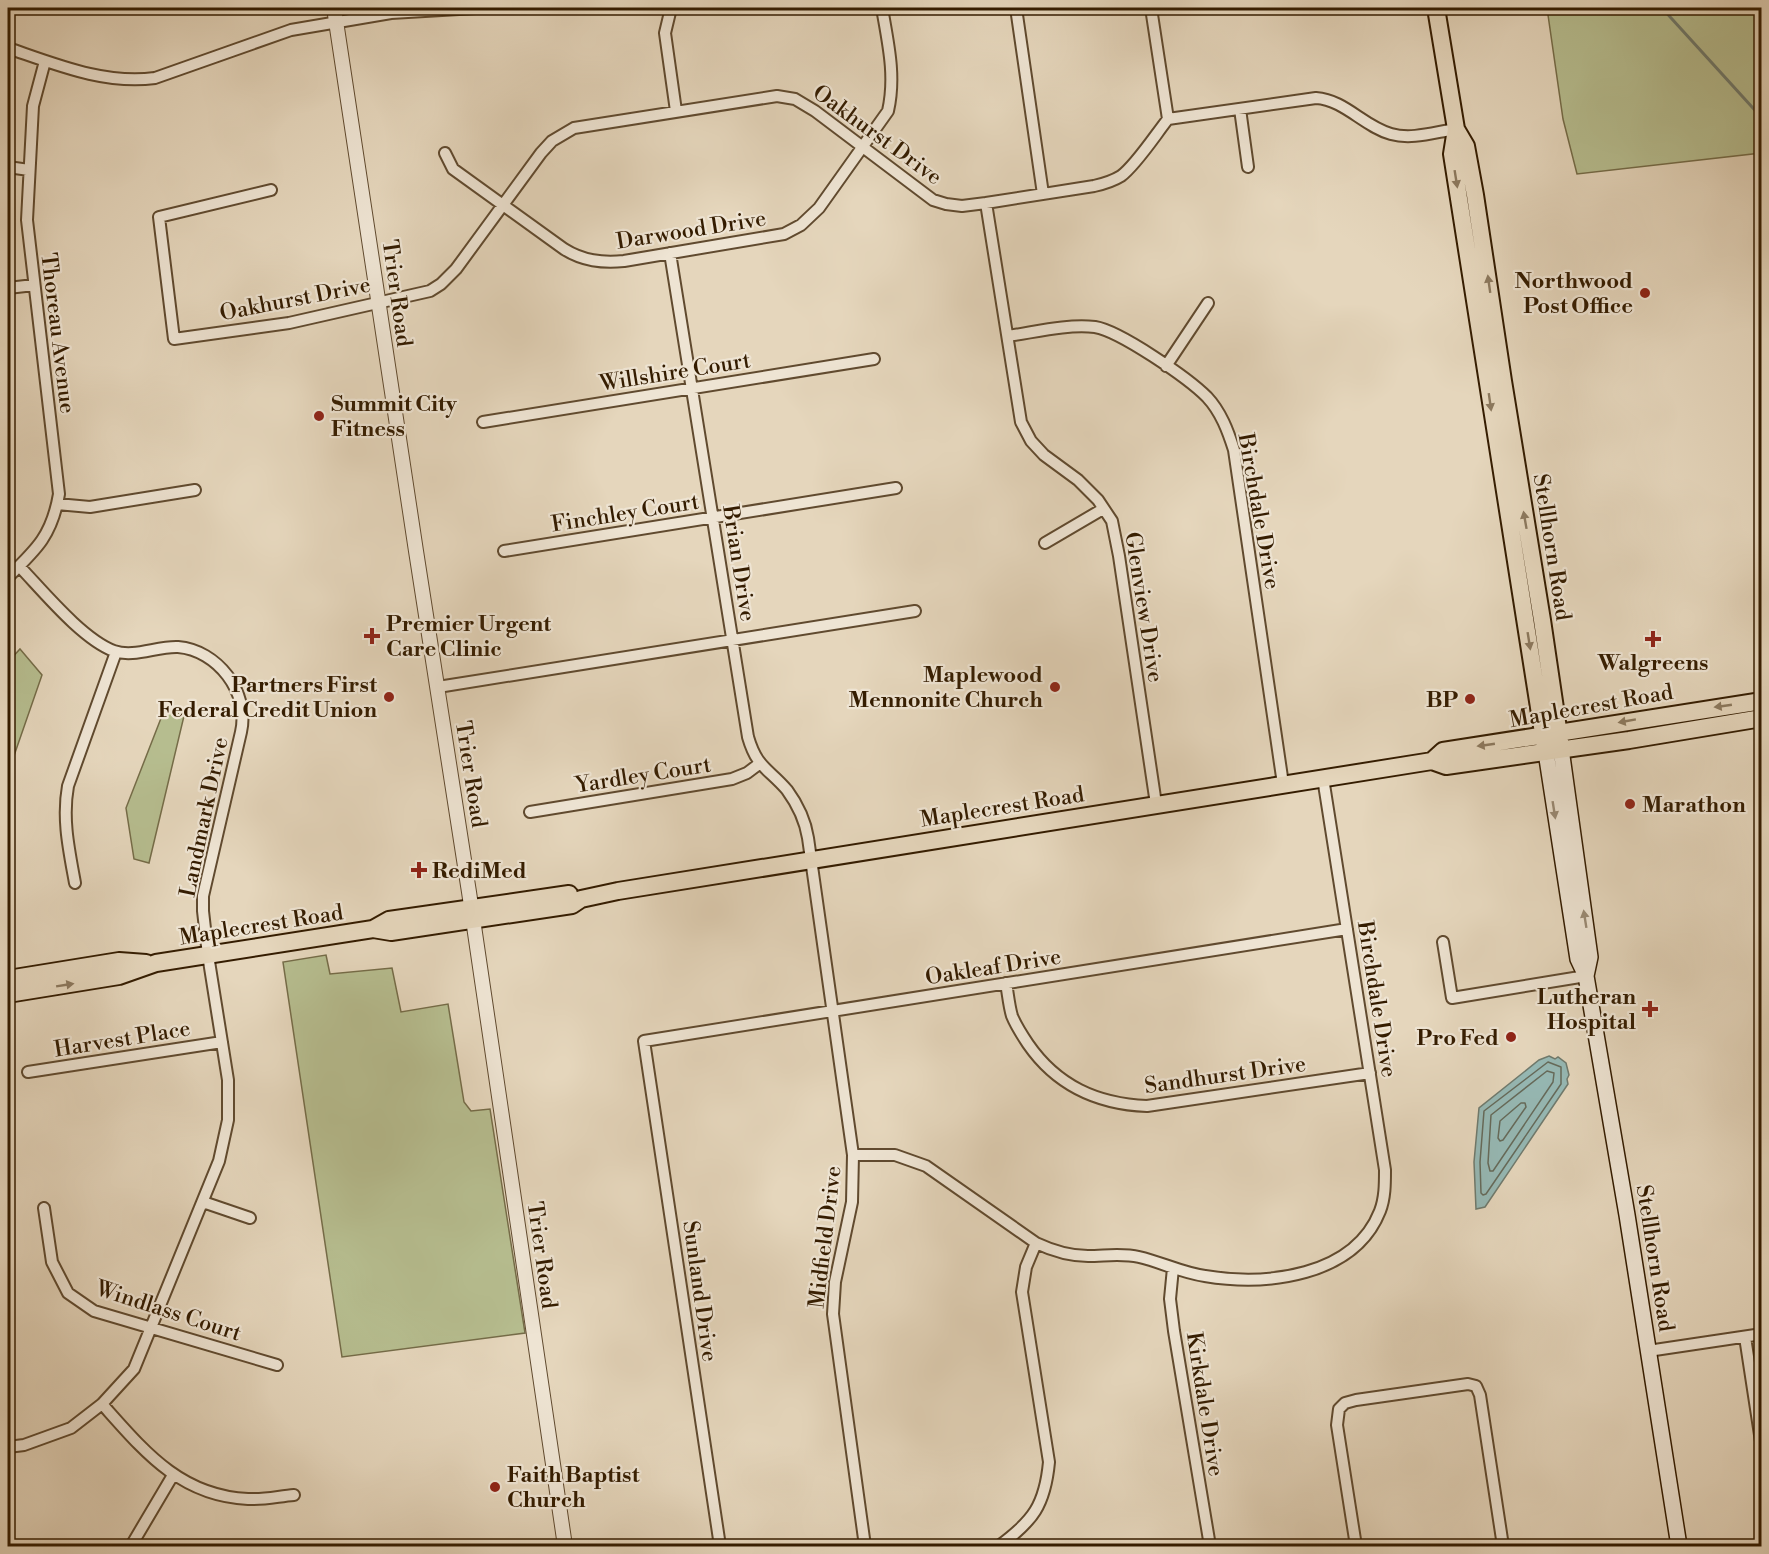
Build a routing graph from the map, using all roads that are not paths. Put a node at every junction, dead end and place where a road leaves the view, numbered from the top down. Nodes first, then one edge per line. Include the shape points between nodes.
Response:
1 (334, 8) edge
2 (476, 8) edge
3 (671, 8) edge
4 (882, 8) edge
5 (1016, 8) edge
6 (1151, 8) edge
7 (1436, 8) edge
8 (337, 23) junction
9 (8, 48) edge
10 (45, 61) junction
11 (1240, 109) junction
12 (676, 111) junction
13 (1167, 119) junction
14 (1456, 129) junction
15 (862, 147) junction
16 (445, 153) dead end
17 (8, 167) edge
18 (1248, 167) dead end
19 (28, 170) junction
20 (271, 190) dead end
21 (1043, 194) junction
22 (986, 203) junction
23 (502, 206) junction
24 (670, 253) junction
25 (34, 285) junction
26 (8, 288) edge
27 (378, 303) junction
28 (1209, 303) dead end
29 (1008, 336) junction
30 (874, 359) dead end
31 (1166, 366) junction
32 (691, 388) junction
33 (483, 422) dead end
34 (896, 488) dead end
35 (195, 490) dead end
36 (57, 504) junction
37 (1103, 509) junction
38 (713, 517) junction
39 (1045, 543) dead end
40 (504, 551) dead end
41 (19, 566) junction
42 (8, 577) edge
43 (915, 611) dead end
44 (732, 640) junction
45 (116, 652) junction
46 (438, 687) junction
47 (1761, 701) edge
48 (1761, 718) edge
49 (1552, 742) junction
50 (759, 764) junction
51 (1323, 778) junction
52 (1283, 784) junction
53 (1156, 804) junction
54 (530, 812) dead end
55 (812, 861) junction
56 (75, 883) dead end
57 (472, 914) junction
58 (1347, 928) junction
59 (1443, 942) dead end
60 (208, 955) junction
61 (156, 963) junction
62 (1586, 976) junction
63 (8, 979) edge
64 (1006, 983) junction
65 (8, 994) edge
66 (833, 1010) junction
67 (644, 1041) joint
68 (222, 1042) junction
69 (28, 1072) dead end
70 (1370, 1073) junction
71 (853, 1155) junction
72 (203, 1202) junction
73 (44, 1208) dead end
74 (250, 1218) dead end
75 (1035, 1243) junction
76 (1173, 1268) junction
77 (152, 1328) junction
78 (1761, 1334) edge
79 (1746, 1337) junction
80 (1648, 1351) junction
81 (277, 1365) dead end
82 (102, 1404) junction
83 (8, 1447) edge
84 (1761, 1448) edge
85 (173, 1475) junction
86 (294, 1495) dead end
87 (130, 1546) edge
88 (565, 1546) edge
89 (720, 1546) edge
90 (865, 1546) edge
91 (999, 1546) edge
92 (1210, 1546) edge
93 (1356, 1546) edge
94 (1503, 1546) edge
95 (1679, 1546) edge

1 - 8 street, Trier Road
2 - 8 street via 391,13
3 - 12 street via 665,33
4 - 15 street, Darwood Drive via 893,72 892,93 888,111
5 - 21 street
6 - 13 street
7 - 14 main road, Stellhorn Road
8 - 10 street via 281,32 140,80 98,76
8 - 27 street, Trier Road
9 - 10 street
10 - 19 street, Thoreau Avenue via 33,106
11 - 13 street
11 - 14 street via 1327,99 1389,134 1414,136
11 - 18 street
12 - 15 street, Oakhurst Drive via 783,96 800,101
12 - 23 street, Oakhurst Drive via 564,133 541,153
13 - 21 street, Oakhurst Drive via 1122,175 1094,186
14 - 49 main road, Stellhorn Road via 1466,146 1475,195
15 - 22 street, Oakhurst Drive via 933,200 962,206
15 - 24 street, Darwood Drive via 819,208 794,230
16 - 23 street, Darwood Drive via 453,169
17 - 19 street
19 - 25 street, Thoreau Avenue via 27,220
20 - 27 street, Oakhurst Drive via 159,217 174,339 281,324
21 - 22 street, Oakhurst Drive
22 - 29 street, Glenview Drive
23 - 24 street, Darwood Drive via 583,259 610,262
23 - 27 street, Oakhurst Drive via 441,284 421,294
24 - 32 street, Brian Drive
25 - 26 street
25 - 36 street, Thoreau Avenue via 58,477
27 - 46 street, Trier Road
28 - 31 street
29 - 31 street, Birchdale Drive via 1077,326 1097,327 1114,333
29 - 37 street, Glenview Drive via 1021,422 1031,441 1089,489
30 - 32 street, Willshire Court
31 - 52 street, Birchdale Drive via 1207,397 1227,428 1234,450
32 - 33 street, Willshire Court
32 - 38 street, Brian Drive
34 - 38 street, Finchley Court
35 - 36 street via 90,507
36 - 41 street, Thoreau Avenue via 49,530
37 - 39 street
37 - 53 street, Glenview Drive via 1112,521 1119,556
38 - 40 street, Finchley Court
38 - 44 street, Brian Drive
41 - 42 street, Thoreau Avenue
41 - 45 street via 81,629
43 - 44 street
44 - 46 street
44 - 50 street, Brian Drive via 748,737
45 - 56 street via 68,786 66,833
45 - 60 street, Landmark Drive via 179,647 200,652 227,673 240,703 242,727 203,896
46 - 57 street, Trier Road
47 -> 49 main road, Maplecrest Road
48 - 49 main road, Maplecrest Road via 1648,737
49 - 51 main road, Maplecrest Road via 1443,751 1432,761
49 - 62 main road, Stellhorn Road via 1590,957
50 - 54 street, Yardley Court via 732,779
50 - 55 street, Brian Drive via 799,808
51 - 52 main road, Maplecrest Road
51 - 58 street, Birchdale Drive
52 - 53 main road, Maplecrest Road
53 - 55 main road, Maplecrest Road
55 - 57 main road, Maplecrest Road via 581,899 570,894
55 - 66 street, Midfield Drive
57 - 60 main road, Maplecrest Road via 389,920 373,929
57 - 88 street, Trier Road
58 - 64 street, Oakleaf Drive
58 - 70 street, Birchdale Drive
59 - 62 street via 1452,998
60 - 61 main road, Maplecrest Road
60 - 68 street, Landmark Drive
61 - 63 main road, Maplecrest Road via 119,961
65 -> 61 main road, Maplecrest Road via 119,976
62 - 80 main road, Stellhorn Road
64 - 66 street, Oakleaf Drive
64 - 70 street, Sandhurst Drive via 1012,1015 1038,1058 1073,1087 1114,1104 1147,1106
66 - 67 street, Oakleaf Drive
66 - 71 street, Midfield Drive
67 - 89 street, Sunland Drive
68 - 69 street, Harvest Place
68 - 72 street, Landmark Drive via 228,1080 228,1120 219,1161
70 - 76 street, Birchdale Drive via 1385,1170 1383,1200 1373,1226 1360,1243 1345,1256 1308,1271 1247,1280 1202,1276
71 - 75 street via 895,1155 926,1166
71 - 90 street, Midfield Drive via 852,1202 835,1282 833,1314
72 - 74 street
72 - 77 street, Landmark Drive
73 - 77 street, Windlass Court via 52,1262 68,1293 94,1311
75 - 76 street via 1070,1255 1122,1254
75 - 91 street via 1022,1292 1049,1462 1036,1511 1023,1529
76 - 92 street, Kirkdale Drive via 1170,1299 1174,1331
77 - 81 street, Windlass Court
77 - 82 street, Landmark Drive via 134,1369
78 - 79 street
79 - 80 street
79 - 84 street
80 - 95 main road, Stellhorn Road
82 - 83 street, Landmark Drive via 71,1428
82 - 85 street via 146,1453
85 - 86 street via 213,1493 249,1499
85 - 87 street
93 - 94 street via 1336,1425 1338,1409 1356,1400 1468,1384 1476,1386 1482,1406

